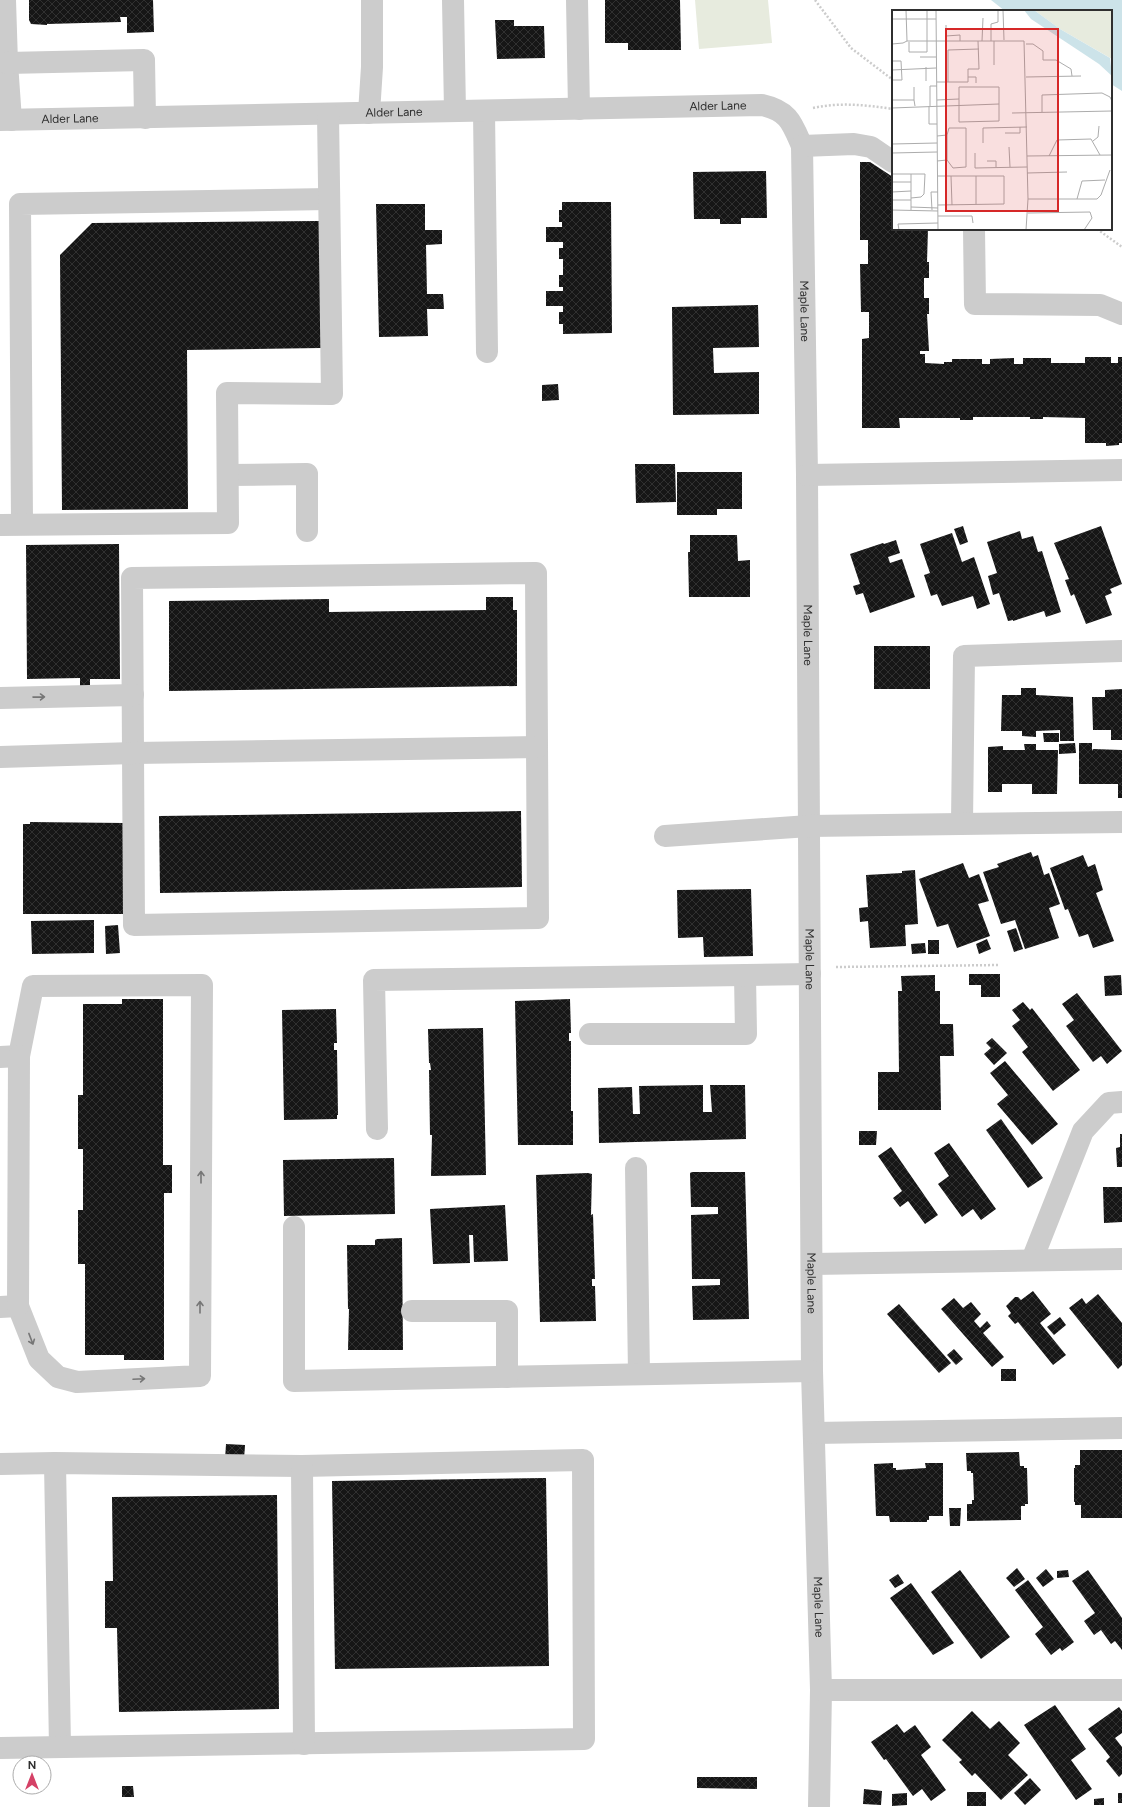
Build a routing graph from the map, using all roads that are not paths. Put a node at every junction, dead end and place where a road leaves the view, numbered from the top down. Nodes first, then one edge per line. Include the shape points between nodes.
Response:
1 (5, 0) edge
2 (372, 0) edge
3 (453, 0) edge
4 (578, 0) edge
5 (7, 63) junction
6 (579, 109) junction
7 (454, 111) junction
8 (484, 111) junction
9 (369, 113) junction
10 (328, 114) junction
11 (786, 114) joint
12 (145, 118) junction
13 (6, 120) edge
14 (802, 146) junction
15 (892, 161) edge
16 (329, 199) junction
17 (974, 230) edge
18 (1122, 314) edge
19 (487, 352) dead end
20 (1122, 470) edge
21 (228, 475) junction
22 (806, 475) junction
23 (22, 524) junction
24 (0, 525) edge
25 (307, 531) dead end
26 (1122, 651) edge
27 (133, 695) junction
28 (0, 698) edge
29 (537, 747) junction
30 (134, 753) junction
31 (0, 757) edge
32 (1122, 822) edge
33 (962, 823) junction
34 (809, 826) junction
35 (665, 836) dead end
36 (810, 971) junction
37 (744, 975) junction
38 (590, 1034) dead end
39 (10, 1057) edge
40 (1122, 1102) edge
41 (377, 1129) dead end
42 (636, 1168) dead end
43 (294, 1227) dead end
44 (1122, 1259) edge
45 (1032, 1260) junction
46 (812, 1264) junction
47 (9, 1307) edge
48 (412, 1311) dead end
49 (812, 1371) junction
50 (640, 1374) junction
51 (507, 1377) junction
52 (1122, 1428) edge
53 (814, 1433) junction
54 (55, 1463) junction
55 (0, 1464) edge
56 (302, 1466) junction
57 (821, 1690) junction
58 (1122, 1690) edge
59 (304, 1744) junction
60 (60, 1747) junction
61 (0, 1748) edge
62 (819, 1807) edge

1 - 5 street
2 - 9 street
3 - 7 street
4 - 6 street
5 - 12 street via 144,60
5 - 13 street
6 - 8 street, Alder Lane
6 - 11 street, Alder Lane via 762,105 776,108
7 - 8 street, Alder Lane
7 - 9 street, Alder Lane
8 - 19 street
9 - 10 street, Alder Lane
10 - 12 street, Alder Lane
10 - 16 street
11 - 14 street, Maple Lane
12 - 13 street, Alder Lane
14 - 15 street via 854,144 871,147
14 - 22 street, Maple Lane
16 - 21 street via 332,394 228,393
16 - 23 street via 20,204
17 - 18 street via 974,304 1100,305
20 - 22 street
21 - 23 street via 228,523
21 - 25 street via 307,474
22 - 34 street, Maple Lane
23 - 24 street
26 - 33 street via 964,656
28 -> 27 street
27 - 29 street via 132,578 536,573
27 - 30 street
29 - 30 street
29 - 30 street via 538,918 134,925
30 - 31 street
32 - 33 street
33 - 34 street
34 - 35 street
34 - 36 street, Maple Lane
36 - 37 street
36 - 46 street, Maple Lane
37 - 38 street via 746,1034
37 - 41 street via 374,980
39 - 47 street
47 -> 39 street via 39,1359 58,1377 77,1382 200,1376 202,985 33,986
40 - 45 street via 1109,1103 1083,1131
42 - 50 street
43 - 51 street via 294,1381
44 - 45 street
45 - 46 street
46 - 49 street, Maple Lane
48 - 51 street via 507,1311
49 - 50 street
49 - 53 street, Maple Lane
50 - 51 street
52 - 53 street
53 - 57 street, Maple Lane
54 - 55 street
54 - 56 street
54 - 60 street
56 - 59 street
56 - 59 street via 583,1460 584,1739
57 - 58 street
57 - 62 street, Maple Lane
59 - 60 street
60 - 61 street

